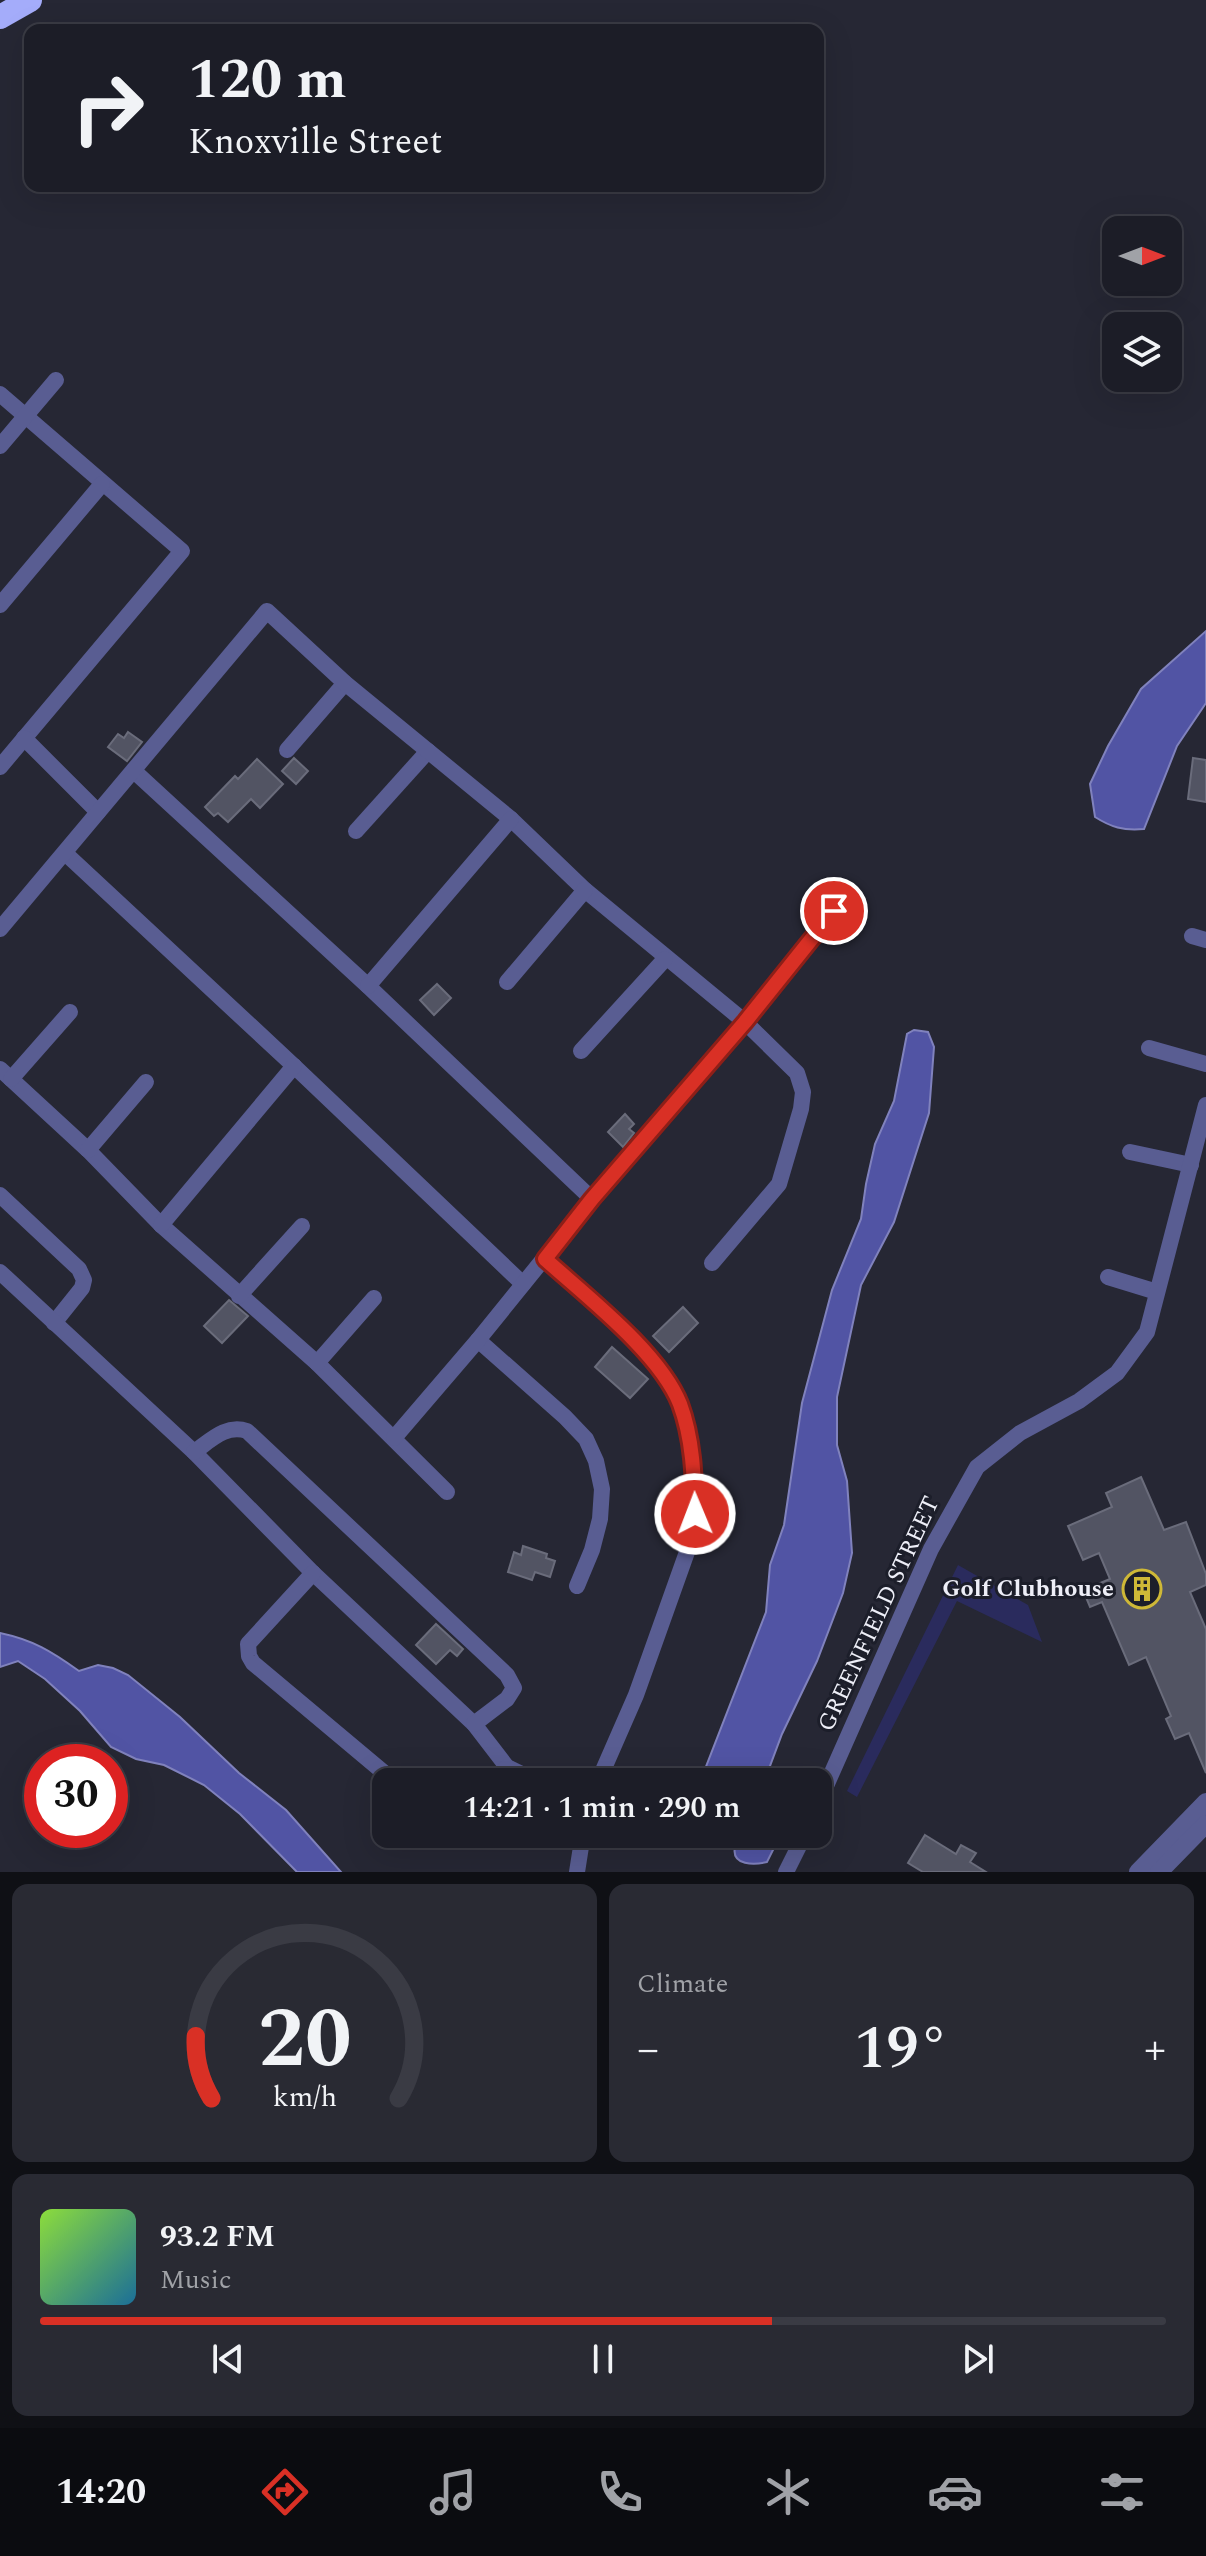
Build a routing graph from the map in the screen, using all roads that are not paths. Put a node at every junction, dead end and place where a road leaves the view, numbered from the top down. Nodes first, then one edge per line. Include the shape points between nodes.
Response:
1 (30, 0) edge
2 (0, 17) edge
3 (56, 380) dead end
4 (0, 394) edge
5 (26, 415) junction
6 (0, 446) edge
7 (102, 484) junction
8 (0, 605) edge
9 (345, 683) junction
10 (24, 738) junction
11 (287, 750) dead end
12 (428, 751) junction
13 (0, 767) edge
14 (134, 771) junction
15 (98, 812) junction
16 (511, 819) junction
17 (356, 831) dead end
18 (65, 853) junction
19 (585, 890) junction
20 (834, 911) dead end
21 (0, 929) edge
22 (665, 959) junction
23 (507, 982) dead end
24 (368, 986) junction
25 (70, 1012) dead end
26 (745, 1022) junction
27 (1149, 1048) dead end
28 (581, 1051) dead end
29 (1206, 1064) edge
30 (294, 1066) junction
31 (6, 1074) edge
32 (146, 1082) dead end
33 (1206, 1105) edge
34 (88, 1150) junction
35 (1130, 1152) dead end
36 (1191, 1165) junction
37 (0, 1195) edge
38 (592, 1199) junction
39 (161, 1225) junction
40 (302, 1226) dead end
41 (545, 1259) junction
42 (712, 1263) dead end
43 (0, 1272) edge
44 (1108, 1277) dead end
45 (523, 1284) junction
46 (1157, 1292) junction
47 (239, 1296) junction
48 (374, 1298) dead end
49 (54, 1323) junction
50 (478, 1340) junction
51 (317, 1363) junction
52 (394, 1438) junction
53 (194, 1452) junction
54 (447, 1492) dead end
55 (313, 1573) junction
56 (577, 1586) dead end
57 (474, 1724) junction
58 (507, 1767) edge
59 (378, 1768) edge
60 (604, 1768) edge
61 (832, 1772) edge
62 (1206, 1802) edge
63 (1206, 1824) edge
64 (581, 1848) edge
65 (798, 1848) edge
66 (577, 1872) edge
67 (786, 1872) edge
68 (1138, 1872) edge
69 (1159, 1872) edge

1 - 2 highway
3 - 5 street
4 - 5 street
5 - 6 street
5 - 7 street
7 - 8 street
7 - 10 street via 182,551
9 - 11 street
9 - 12 street
9 - 14 street via 267,611
10 - 13 street
10 - 15 street
12 - 16 street
12 - 17 street
14 - 15 street
14 - 24 street
15 - 18 street
16 - 19 street
16 - 24 street
18 - 21 street
18 - 30 street
19 - 22 street
19 - 23 street
20 - 26 street
22 - 26 street
22 - 28 street
24 - 38 street
25 - 31 street
26 - 38 street
26 - 42 street via 797,1073 801,1109 779,1184
27 - 29 street
30 - 39 street
30 - 45 street
31 - 34 street
32 - 34 street
33 - 36 street, GREENFIELD STREET
34 - 39 street
35 - 36 street
36 - 46 street, GREENFIELD STREET
37 - 49 street via 79,1269 84,1280
38 - 41 street
39 - 47 street
40 - 47 street
41 - 45 street
41 - 60 street via 659,1367 679,1402 690,1438 695,1514 687,1552
43 - 49 street
44 - 46 street
45 - 50 street
46 - 61 street, GREENFIELD STREET via 1147,1332 1117,1373 1020,1433 977,1467 931,1549
47 - 51 street
48 - 51 street
49 - 53 street
50 - 52 street
50 - 56 street via 565,1417 586,1439 596,1461 602,1489 600,1519
51 - 52 street
52 - 54 street
53 - 55 street
53 - 57 street via 226,1430 247,1431 507,1675 514,1688 507,1699
55 - 57 street
55 - 59 street via 248,1644 249,1656
57 - 58 street
62 - 68 street
63 - 69 street
64 - 66 street
65 - 67 street

